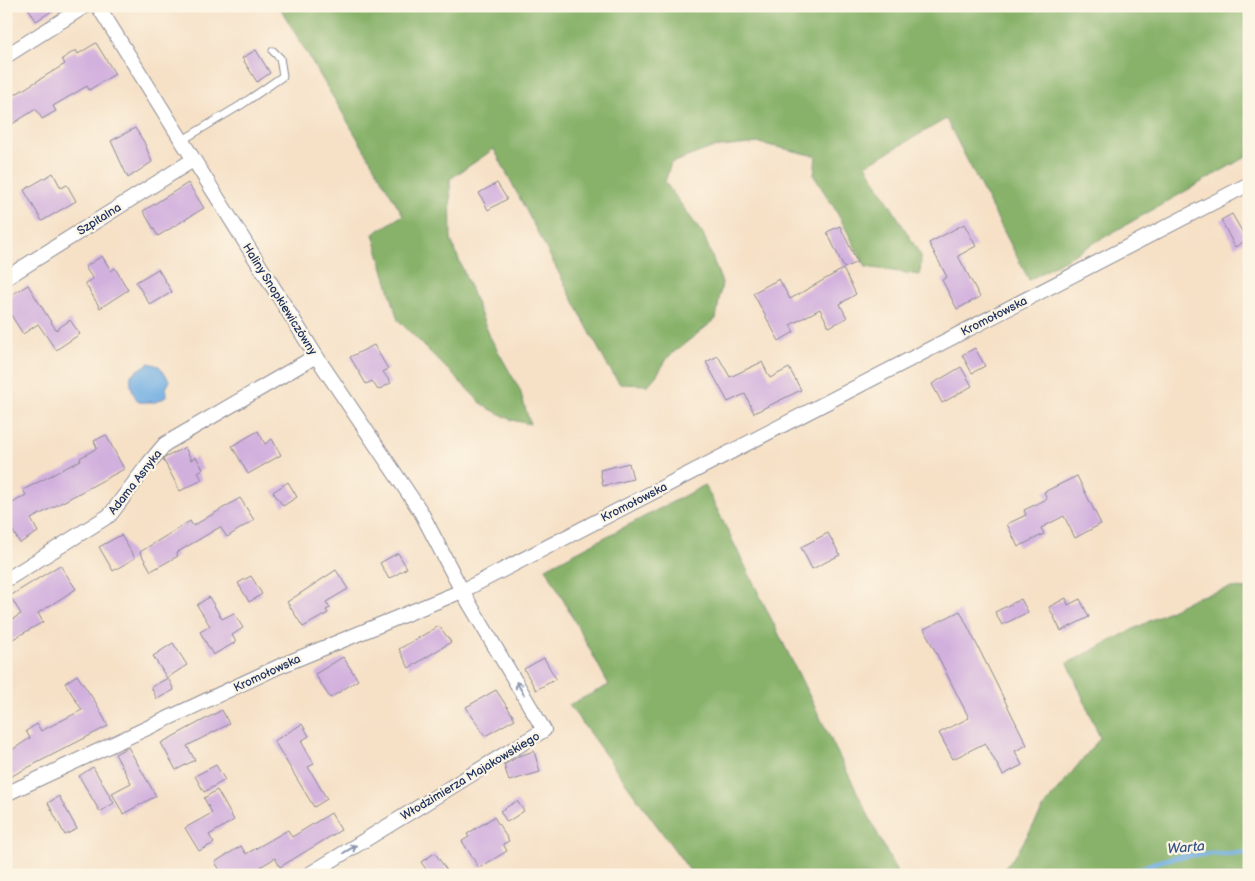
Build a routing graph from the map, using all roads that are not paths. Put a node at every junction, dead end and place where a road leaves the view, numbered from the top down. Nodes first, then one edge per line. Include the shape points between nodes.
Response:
1 (85, 6) edge
2 (98, 6) edge
3 (273, 51) dead end
4 (6, 56) edge
5 (180, 141) junction
6 (193, 160) junction
7 (1249, 184) edge
8 (6, 278) edge
9 (316, 356) junction
10 (6, 580) edge
11 (462, 591) junction
12 (6, 794) edge
13 (308, 875) edge

1 - 4 street
2 - 5 street, Haliny Snopkiewiczówny
3 - 5 lane via 280,58 283,76 242,105
5 - 6 street, Haliny Snopkiewiczówny
6 - 8 street, Szpitalna
6 - 9 street, Haliny Snopkiewiczówny
7 - 11 street, Kromołowska
9 - 10 street, Adama Asnyka via 165,444 110,515
9 - 11 street, Haliny Snopkiewiczówny via 420,512
11 - 12 street, Kromołowska via 280,666
13 -> 11 street, Włodzimierza Majakowskiego via 544,730

